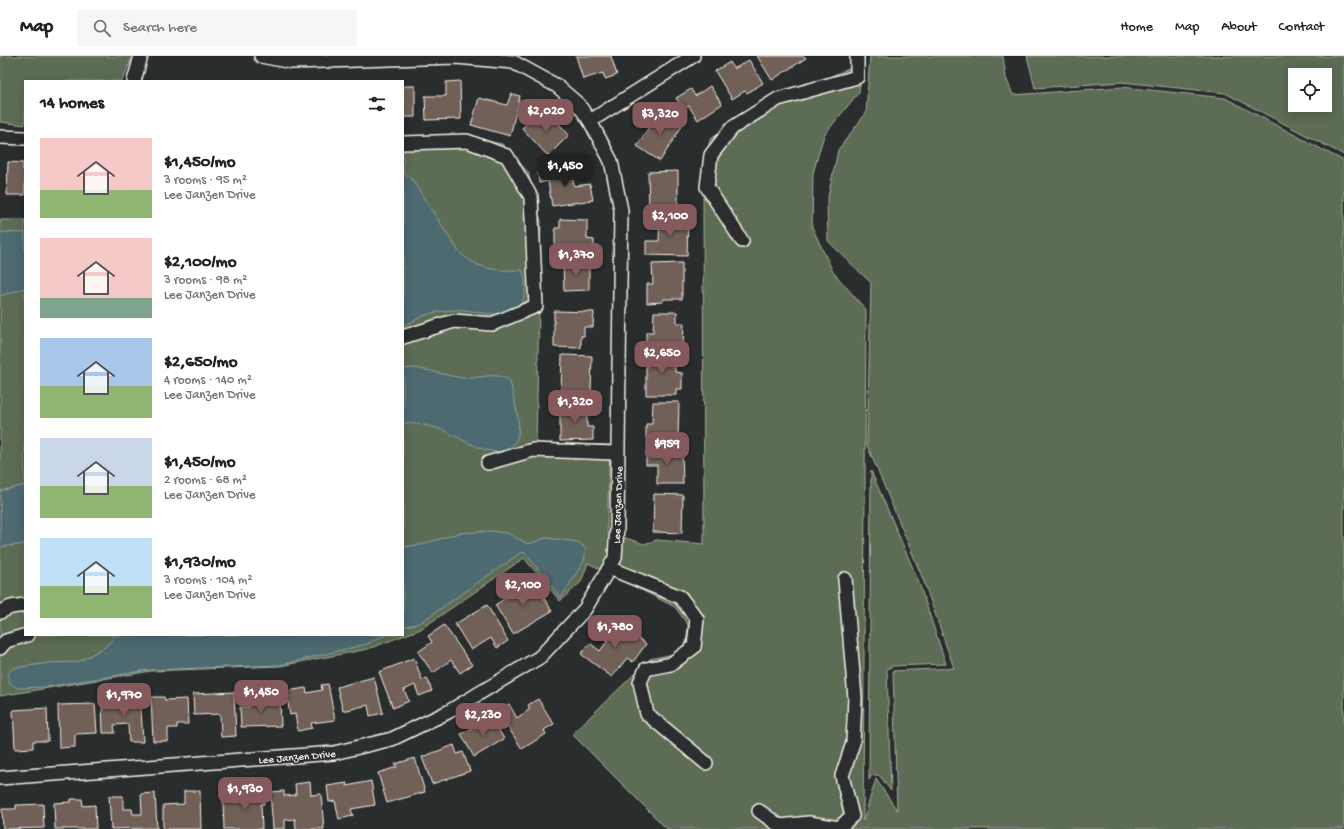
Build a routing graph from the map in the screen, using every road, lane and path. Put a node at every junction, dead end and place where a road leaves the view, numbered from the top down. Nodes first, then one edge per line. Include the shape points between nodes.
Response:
1 (141, 56) edge
2 (261, 56) edge
3 (693, 56) edge
4 (857, 56) edge
5 (134, 80) edge
6 (590, 121) junction
7 (0, 137) edge
8 (24, 138) edge
9 (404, 143) edge
10 (742, 242) dead end
11 (404, 337) edge
12 (614, 453) dead end
13 (488, 463) dead end
14 (614, 570) dead end
15 (845, 579) dead end
16 (24, 605) edge
17 (0, 612) edge
18 (24, 636) edge
19 (0, 648) edge
20 (706, 762) dead end
21 (0, 778) edge
22 (759, 811) dead end

1 - 5 street
2 - 6 street, Lee Janzen Drive via 292,62 456,57 513,62 557,86 578,104
3 - 6 street
4 - 10 street via 857,77 778,99 732,128 711,155 707,187
6 - 21 street, Lee Janzen Drive via 611,161 621,210 615,558 585,609 540,657 448,712 392,739 334,753
7 - 8 street
9 - 11 street via 467,141 507,156 531,197 536,306 492,324 454,321
12 - 13 street via 533,450
14 - 20 street via 680,597 697,619 694,647 670,664 646,669 640,682 647,714
15 - 22 street via 855,698 853,743 842,776 852,816 839,828 809,823 780,826
16 - 17 street
18 - 19 street via 6,641

